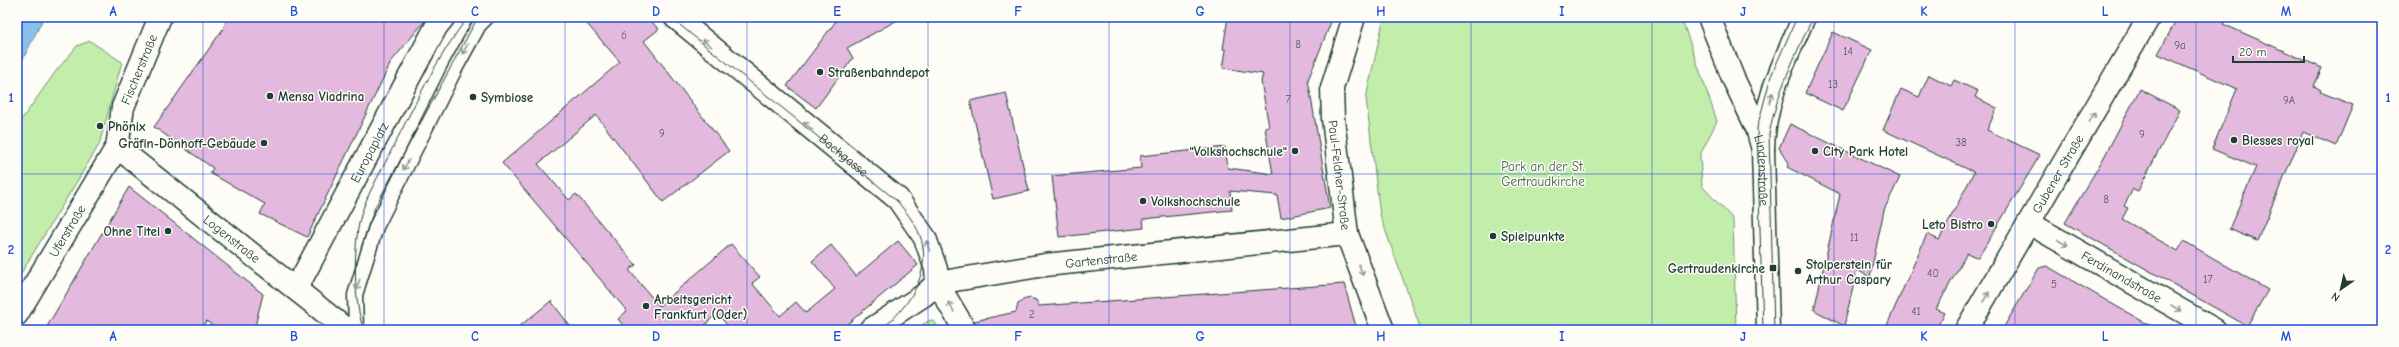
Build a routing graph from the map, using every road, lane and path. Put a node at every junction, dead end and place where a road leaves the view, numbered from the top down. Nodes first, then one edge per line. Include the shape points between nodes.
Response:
1 (160, 17) edge
2 (444, 17) edge
3 (486, 17) edge
4 (675, 17) edge
5 (1354, 17) edge
6 (1709, 17) edge
7 (1804, 17) edge
8 (2149, 17) edge
9 (117, 147) junction
10 (1763, 150) junction
11 (2029, 223) junction
12 (1347, 234) junction
13 (937, 284) junction
14 (296, 289) junction
15 (17, 314) edge
16 (346, 330) edge
17 (356, 330) edge
18 (870, 330) edge
19 (965, 330) edge
20 (1383, 330) edge
21 (1768, 330) edge
22 (1966, 330) edge
23 (2215, 330) edge

1 - 9 street, Fischerstraße via 124,106
2 - 14 street, Europaplatz
3 -> 17 lane via 464,50 376,227 355,295
13 -> 4 street, Bachgasse via 936,269 925,238 898,199
5 - 12 street, Paul-Feldner-Straße via 1332,88 1333,119
6 - 10 street via 1733,78 1757,128
10 -> 7 street, Lindenstraße via 1763,130 1777,77
11 -> 8 street, Gubener Straße
9 - 14 street, Logenstraße
9 - 15 street, Uferstraße
10 - 21 street, Lindenstraße
22 -> 11 street, Gubener Straße
11 -> 23 street, Ferdinandstraße
12 - 13 street, Gartenstraße via 1045,265
12 -> 20 street, Paul-Feldner-Straße
13 - 18 street, Gartenstraße
19 -> 13 street, Bachgasse
14 - 16 street, Logenstraße

